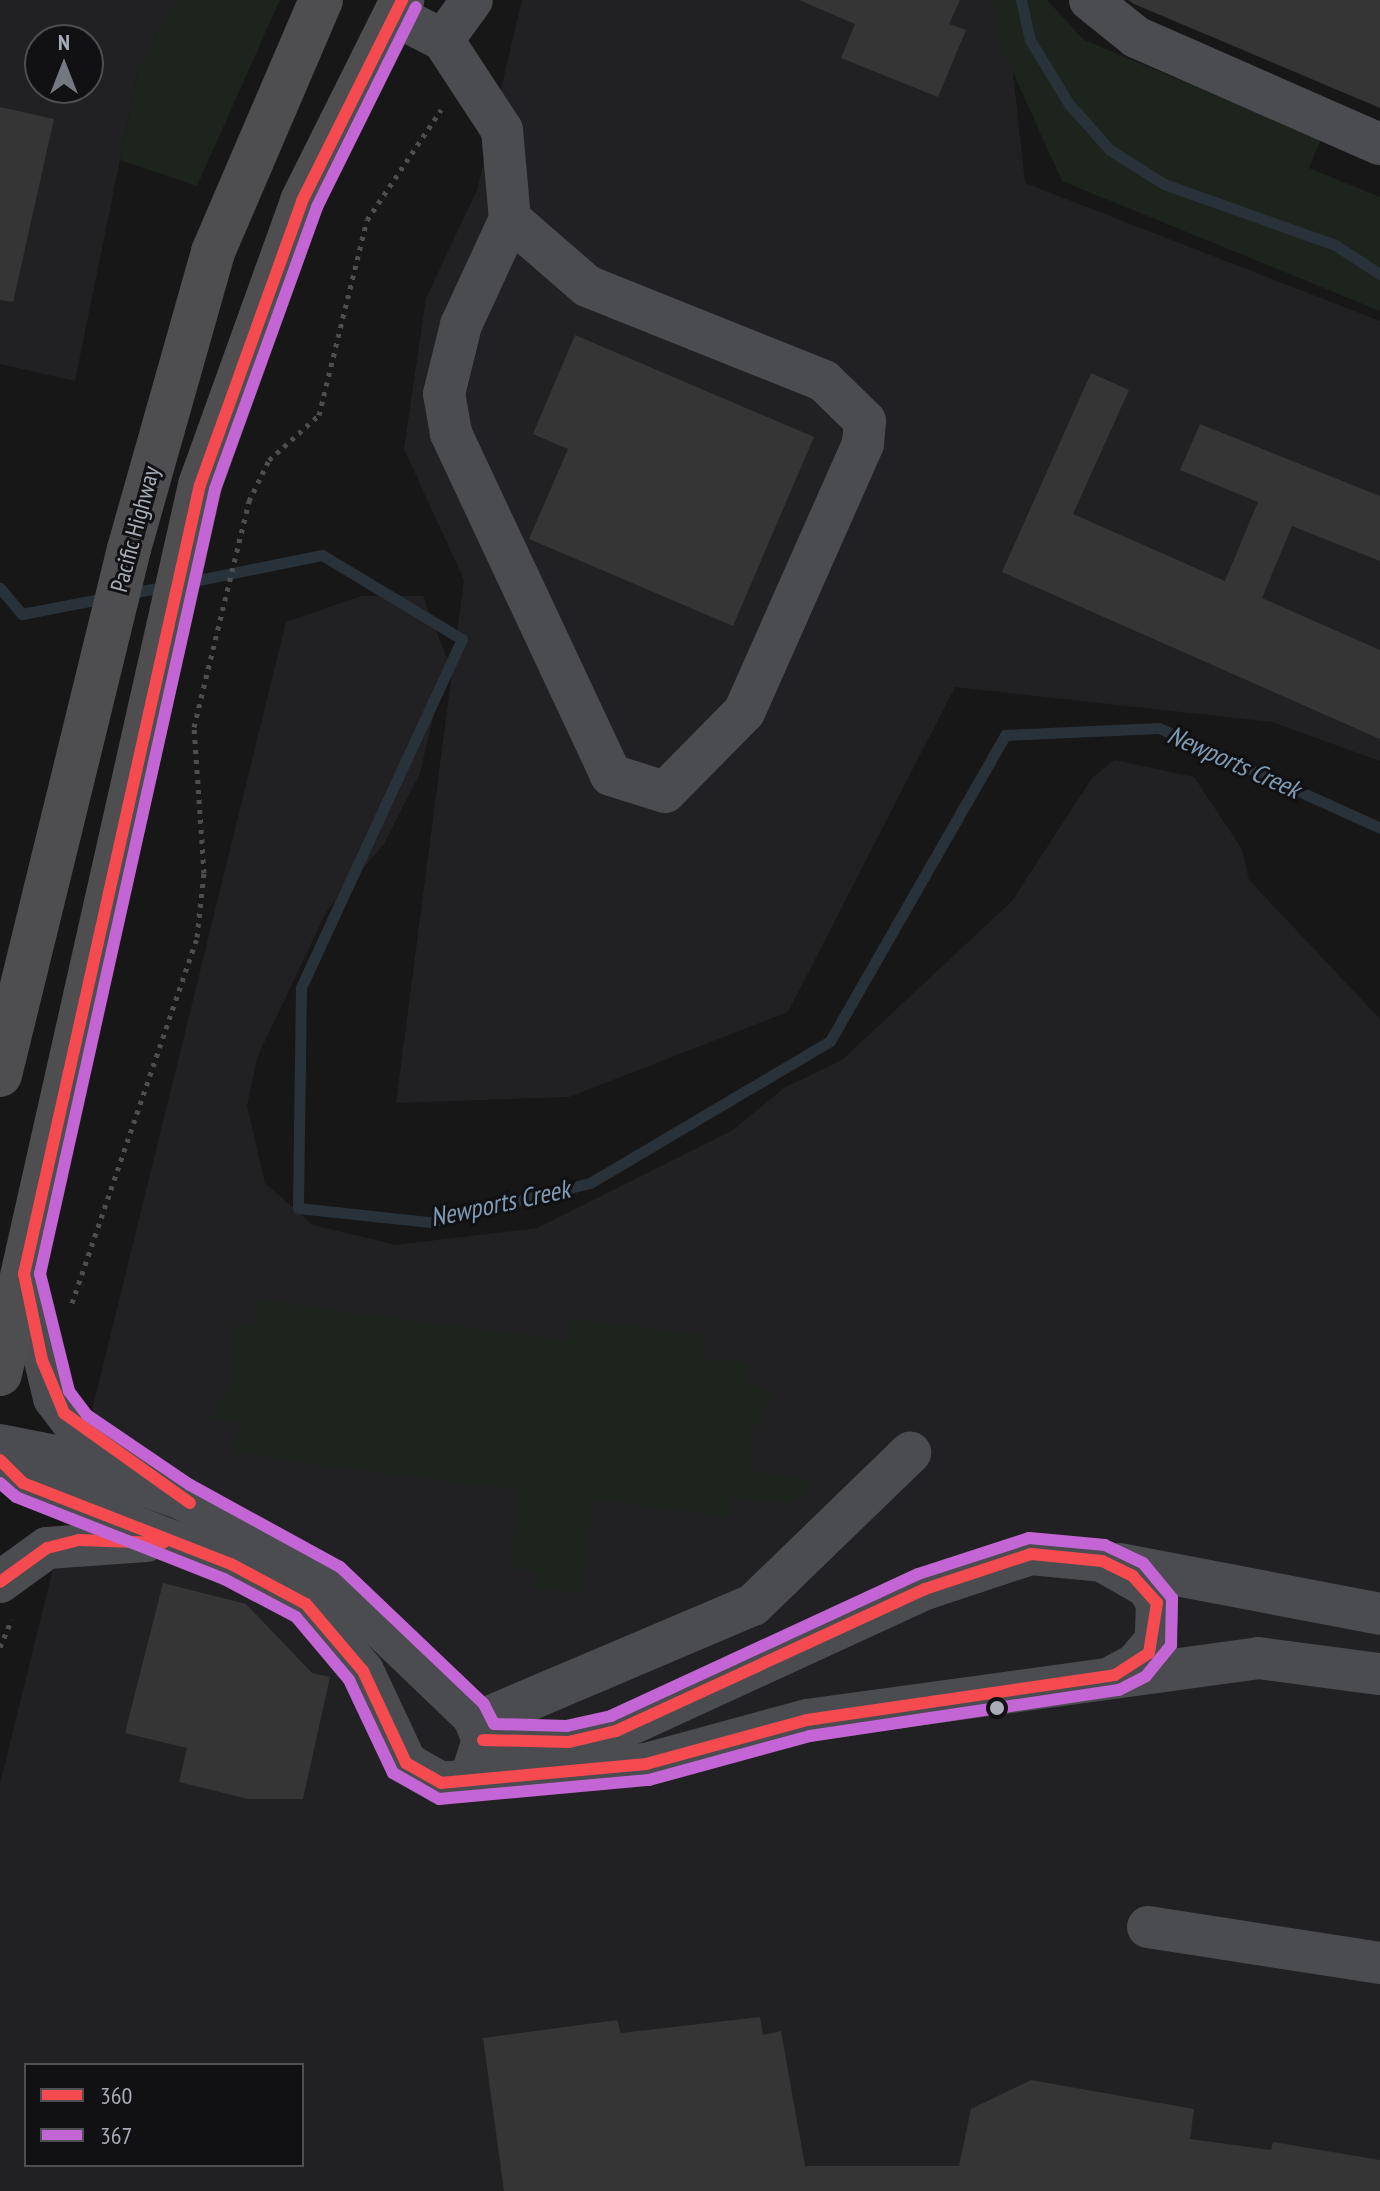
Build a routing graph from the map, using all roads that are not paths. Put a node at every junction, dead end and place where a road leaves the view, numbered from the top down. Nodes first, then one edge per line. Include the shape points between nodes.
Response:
1 (321, 0) edge
2 (472, 0) edge
3 (1090, 0) edge
4 (398, 7) edge
5 (453, 57) junction
6 (1380, 144) edge
7 (510, 219) junction
8 (0, 1075) edge
9 (24, 1274) junction
10 (0, 1374) edge
11 (0, 1445) edge
12 (910, 1453) dead end
13 (0, 1460) edge
14 (182, 1499) junction
15 (183, 1545) junction
16 (1102, 1561) junction
17 (0, 1582) edge
18 (1380, 1614) edge
19 (1380, 1674) edge
20 (1115, 1675) junction
21 (471, 1722) junction
22 (402, 1750) junction
23 (452, 1782) junction
24 (1148, 1927) dead end
25 (1380, 1963) edge

1 - 8 highway, Pacific Highway via 213,252 129,549
2 - 5 street
3 - 6 street via 1136,37
4 - 5 street
4 - 9 highway via 302,201 246,344 186,543
5 - 7 street via 502,130
7 - 7 street via 587,286 824,381 851,399 865,421 863,444 744,712 665,792 611,775 451,433 444,394 461,325
9 - 10 highway
9 - 14 street via 42,1360 64,1413
11 - 14 street via 65,1458
12 - 21 street via 753,1605
13 - 15 street via 23,1483
14 - 21 street via 330,1579
15 - 17 street via 79,1540 47,1548
15 - 22 street via 306,1604 363,1671
16 - 18 street
16 - 20 street via 1133,1576 1157,1603 1149,1653
16 - 21 street via 1031,1554 974,1569 593,1738
19 - 20 street via 1258,1658
20 - 23 street via 807,1720 646,1764
21 - 22 street via 414,1713
21 - 23 street via 476,1764
22 - 23 street via 416,1774
24 - 25 street

